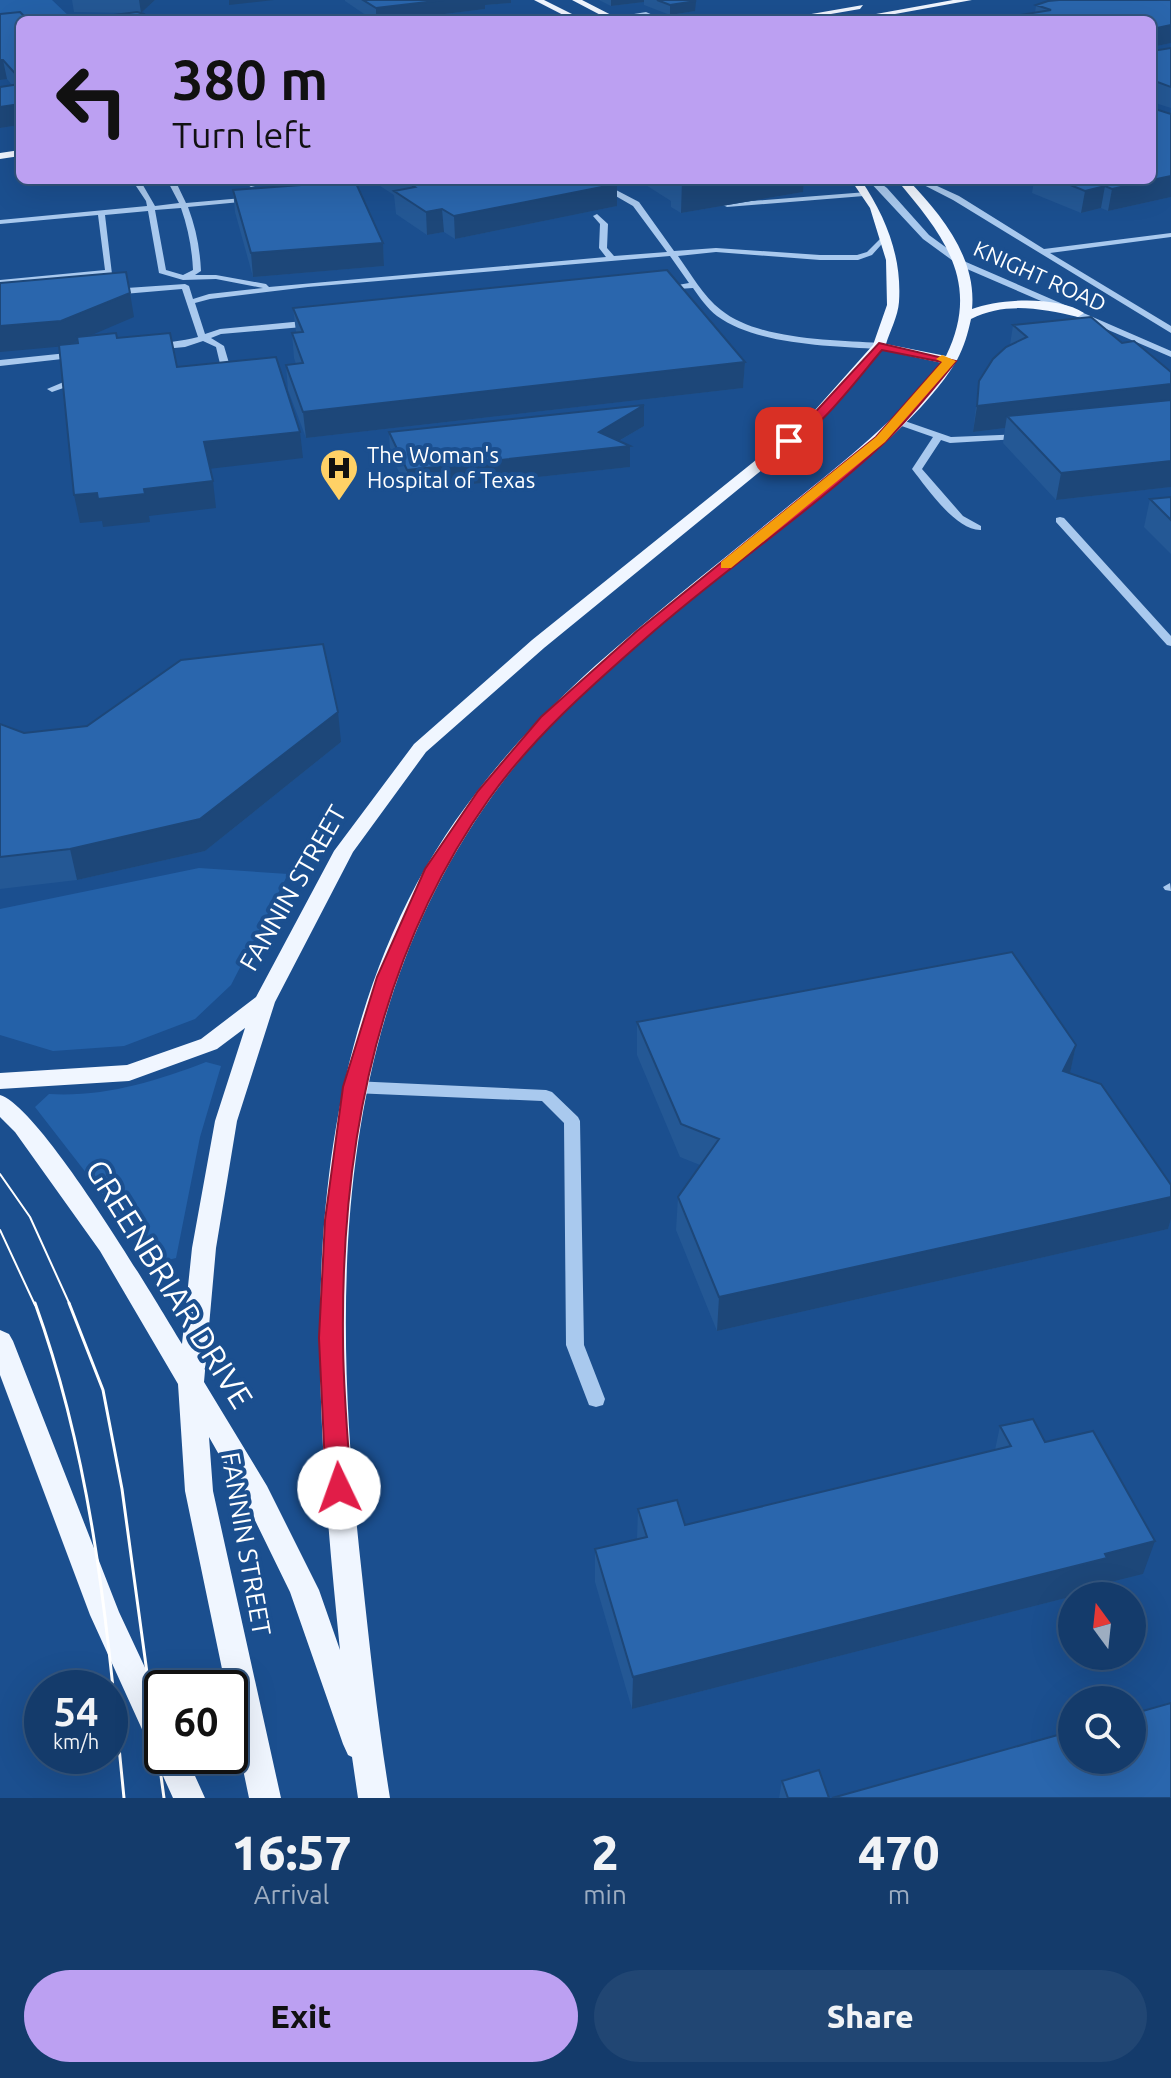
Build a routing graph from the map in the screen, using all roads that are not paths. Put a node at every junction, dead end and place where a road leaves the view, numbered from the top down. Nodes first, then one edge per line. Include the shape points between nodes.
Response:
1 (538, 0) edge
2 (576, 0) edge
3 (902, 0) edge
4 (968, 0) edge
5 (871, 5) junction
6 (892, 12) junction
7 (572, 16) edge
8 (609, 16) edge
9 (805, 16) edge
10 (870, 16) edge
11 (139, 184) edge
12 (173, 184) edge
13 (318, 184) edge
14 (599, 184) edge
15 (862, 184) edge
16 (905, 184) edge
17 (926, 184) edge
18 (820, 187) edge
19 (299, 191) edge
20 (260, 198) edge
21 (727, 205) dead end
22 (184, 206) junction
23 (151, 209) junction
24 (101, 213) junction
25 (597, 216) edge
26 (0, 222) edge
27 (1171, 235) edge
28 (885, 236) junction
29 (1044, 251) junction
30 (671, 254) junction
31 (612, 259) junction
32 (963, 264) junction
33 (475, 271) junction
34 (0, 282) edge
35 (184, 282) junction
36 (481, 283) dead end
37 (695, 285) junction
38 (282, 288) junction
39 (654, 289) edge
40 (108, 293) edge
41 (191, 302) junction
42 (1078, 313) junction
43 (966, 317) junction
44 (328, 322) edge
45 (1171, 330) edge
46 (202, 337) junction
47 (879, 346) junction
48 (141, 349) edge
49 (1171, 354) edge
50 (81, 355) edge
51 (950, 361) junction
52 (0, 363) edge
53 (200, 373) edge
54 (896, 421) junction
55 (1028, 435) edge
56 (938, 437) junction
57 (1060, 520) dead end
58 (977, 528) dead end
59 (1171, 643) edge
60 (264, 1002) junction
61 (0, 1081) edge
62 (353, 1087) junction
63 (0, 1103) edge
64 (0, 1341) edge
65 (191, 1384) junction
66 (596, 1399) dead end
67 (144, 1699) edge
68 (178, 1774) edge
69 (372, 1788) edge
70 (189, 1798) edge
71 (265, 1798) edge

1 - 7 main road
2 - 8 main road
3 - 5 main road
4 - 6 main road
5 - 6 main road
5 - 9 main road
6 - 10 main road
11 - 23 street
12 - 22 street
13 - 19 street via 324,187
14 - 30 street via 636,204
15 - 18 street
15 - 18 street
15 - 28 main road, FANNIN STREET
15 - 32 street, KNIGHT ROAD via 884,190 926,237
16 - 32 main road via 938,222
17 - 29 street, KNIGHT ROAD
18 - 21 street via 788,199
20 - 22 street
22 - 23 street
22 - 35 street via 197,271
23 - 24 street
23 - 35 street via 162,271
24 - 26 street
24 - 34 street via 109,272
25 - 31 street via 604,224 603,248
27 - 29 street
28 - 30 street via 866,256 848,259 749,250
28 - 47 main road, FANNIN STREET via 892,260 893,305
29 - 45 street, KNIGHT ROAD
30 - 31 street
30 - 37 street
31 - 33 street
32 - 42 street, KNIGHT ROAD
32 - 43 main road
33 - 36 street
33 - 38 street
35 - 38 street via 216,277
35 - 40 street
35 - 41 street
37 - 39 street
37 - 47 street via 726,317 761,329
38 - 41 street
41 - 46 street
42 - 43 main road via 1020,303 979,308
42 - 49 street, KNIGHT ROAD
43 - 51 main road
44 - 46 street
46 - 48 street
46 - 53 street via 220,346 226,370
47 - 51 main road
47 - 60 main road, FANNIN STREET via 812,422 538,644 420,748 344,851
50 - 52 street
51 - 54 main road
54 - 56 street
54 - 62 main road via 642,634 547,721 484,794 434,869 386,977
55 - 56 street via 966,441
56 - 58 street via 917,469 959,518
57 - 59 street
60 - 61 main road via 209,1044 129,1073
60 - 65 main road, FANNIN STREET via 226,1121 204,1248
62 - 66 street via 546,1096 572,1121 575,1345
62 - 69 main road via 336,1220 331,1338 340,1515
63 - 65 main road, GREENBRIAR DRIVE via 23,1126 109,1244
64 - 67 main road via 105,1615
65 - 69 main road, GREENBRIAR DRIVE via 257,1495 304,1590
65 - 71 main road, FANNIN STREET via 199,1491
68 - 70 main road

